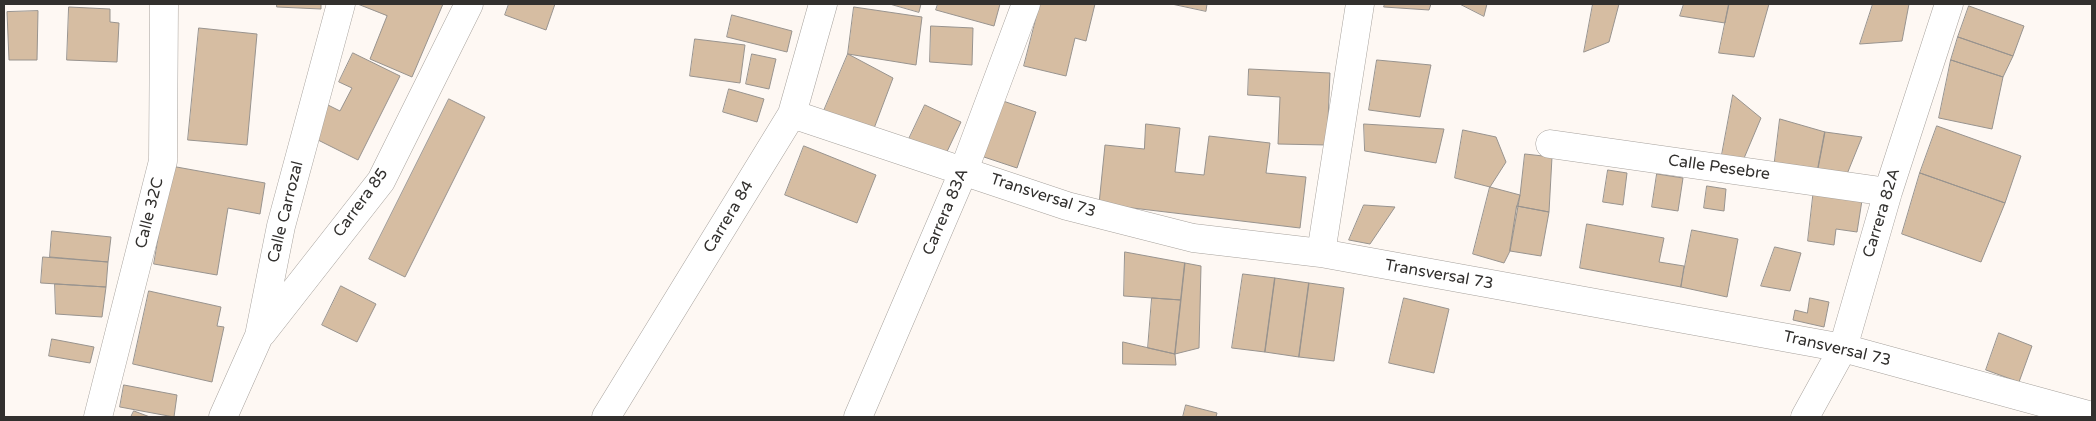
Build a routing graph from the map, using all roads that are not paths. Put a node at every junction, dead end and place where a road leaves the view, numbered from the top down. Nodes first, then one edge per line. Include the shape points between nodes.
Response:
1 (164, 4) edge
2 (341, 4) edge
3 (470, 4) edge
4 (823, 4) edge
5 (1026, 4) edge
6 (1360, 4) edge
7 (1949, 4) edge
8 (792, 114) junction
9 (1550, 144) dead end
10 (964, 170) junction
11 (1888, 192) junction
12 (1321, 254) junction
13 (259, 336) junction
14 (1843, 348) junction
15 (2044, 410) edge
16 (2092, 416) edge
17 (98, 417) edge
18 (223, 417) edge
19 (606, 417) edge
20 (858, 417) edge
21 (1805, 417) edge

1 - 17 street, Calle 32C via 163,161
2 - 13 street, Calle Carrozal via 281,226
3 - 13 street, Carrera 85 via 381,181
4 - 8 street, Carrera 84
5 - 10 street, Carrera 83A
6 - 12 street
7 - 11 street, Carrera 82A
8 - 10 street, Transversal 73
8 - 19 street, Carrera 84
9 - 11 street, Calle Pesebre
10 - 12 street, Transversal 73 via 1067,206 1193,238
10 - 20 street, Carrera 83A
11 - 14 street, Carrera 82A
12 - 14 street, Transversal 73
13 - 18 street, Calle Carrozal
14 - 15 street, Transversal 73
14 - 21 street, Carrera 82A
15 - 16 street, Transversal 73

